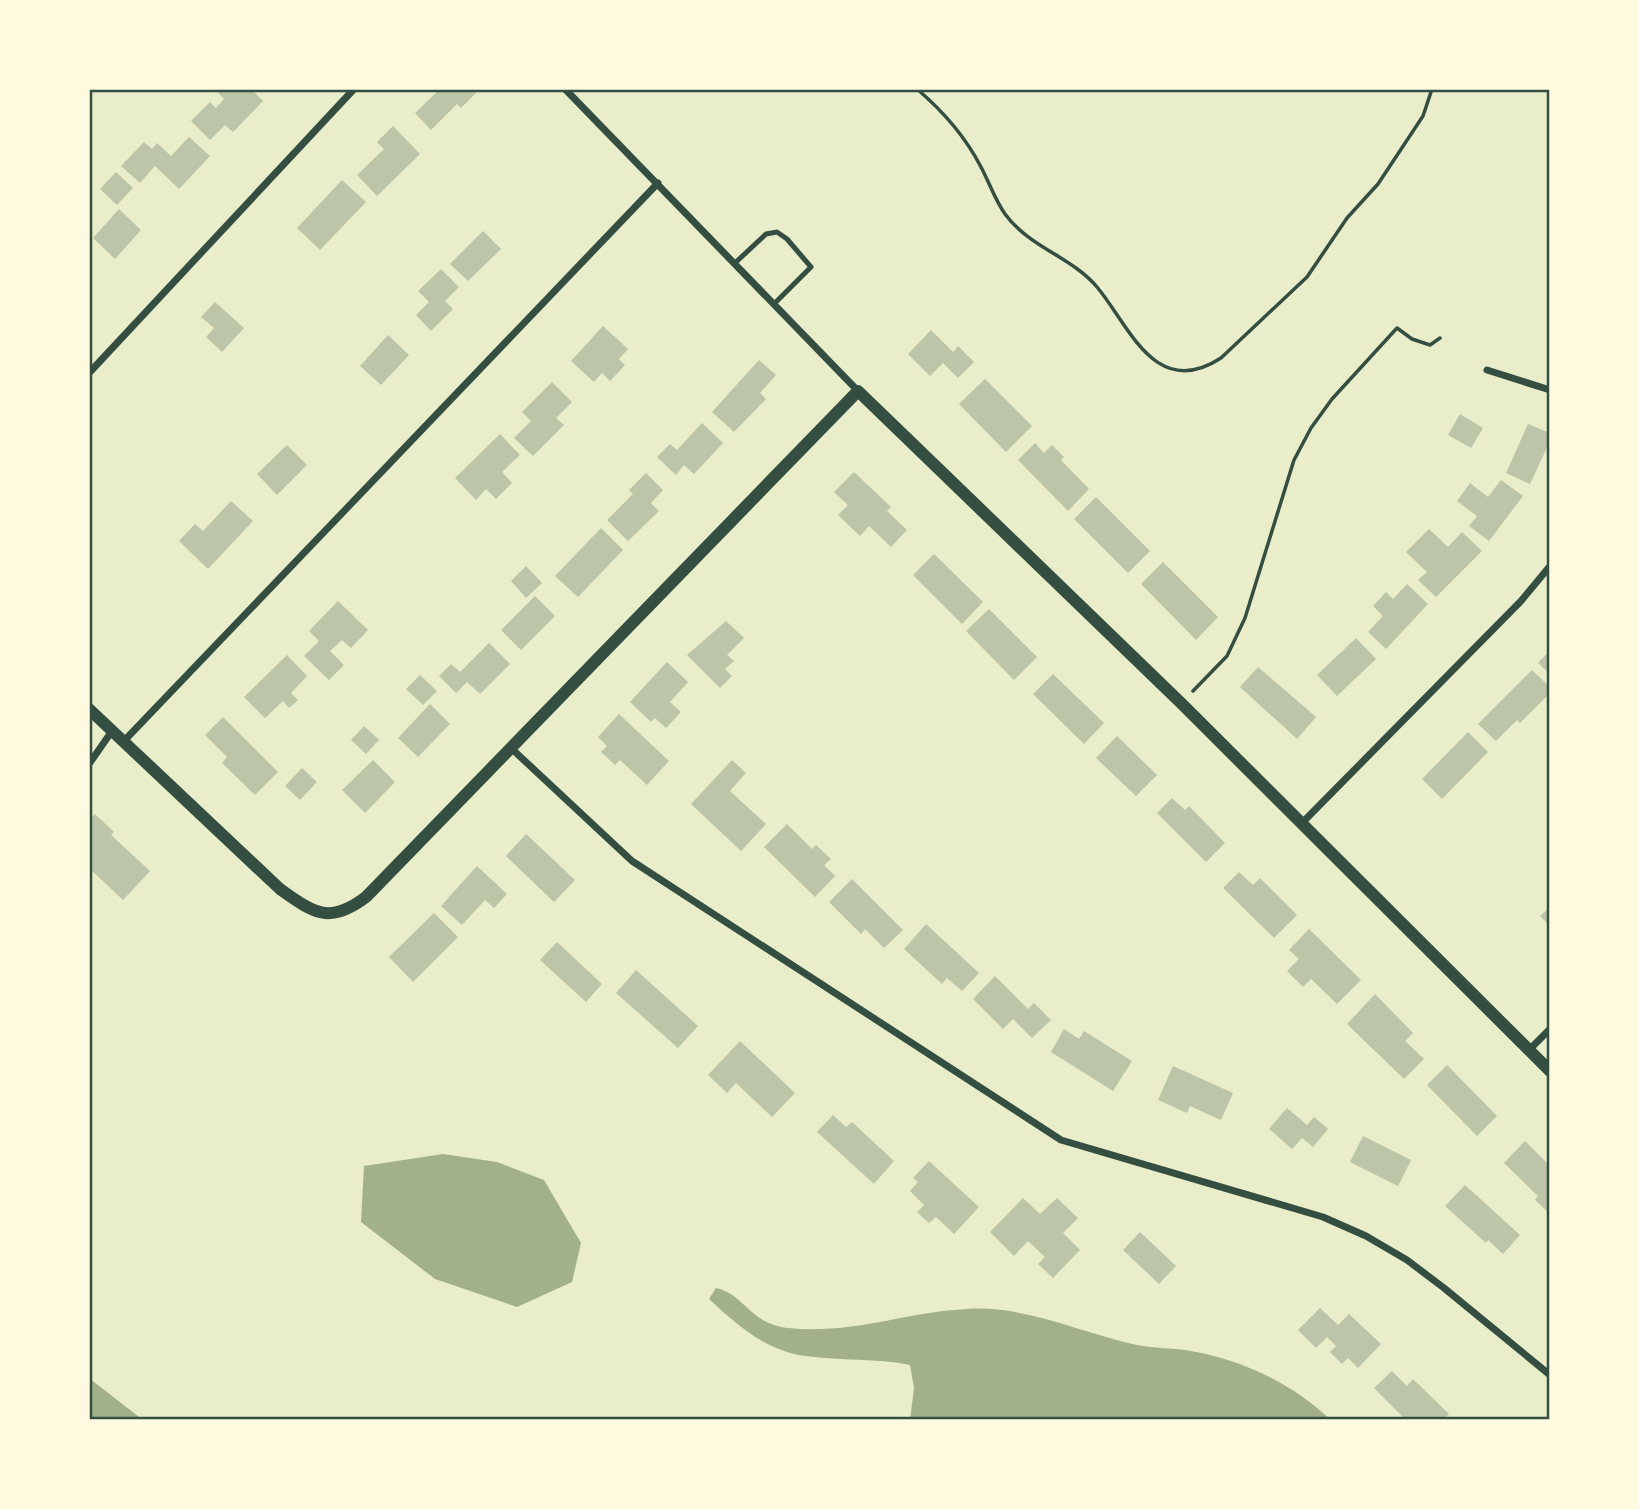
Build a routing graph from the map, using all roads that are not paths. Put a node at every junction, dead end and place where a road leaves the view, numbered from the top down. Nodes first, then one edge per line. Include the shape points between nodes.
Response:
1 (354, 89) edge
2 (565, 89) edge
3 (658, 183) junction
4 (735, 262) junction
5 (774, 303) junction
6 (1487, 370) dead end
7 (89, 373) edge
8 (1550, 390) edge
9 (858, 391) junction
10 (1550, 566) edge
11 (89, 709) edge
12 (112, 731) junction
13 (123, 742) junction
14 (512, 749) junction
15 (89, 764) edge
16 (1301, 823) junction
17 (1550, 1029) edge
18 (1529, 1050) junction
19 (1550, 1071) edge
20 (1550, 1375) edge

1 - 7 street
2 - 3 street
3 - 4 street
3 - 13 street
4 - 5 street
4 - 5 lane via 766,234 777,232 787,239 811,267
5 - 9 street
6 - 8 street
9 - 14 street
9 - 16 street
10 - 16 street via 1521,601
11 - 12 street
12 - 13 street
12 - 15 street
13 - 14 street via 280,889 308,909 329,915 348,910 366,897
14 - 20 street via 632,861 1060,1140 1323,1217 1366,1236 1435,1280
16 - 18 street
17 - 18 street
18 - 19 street

